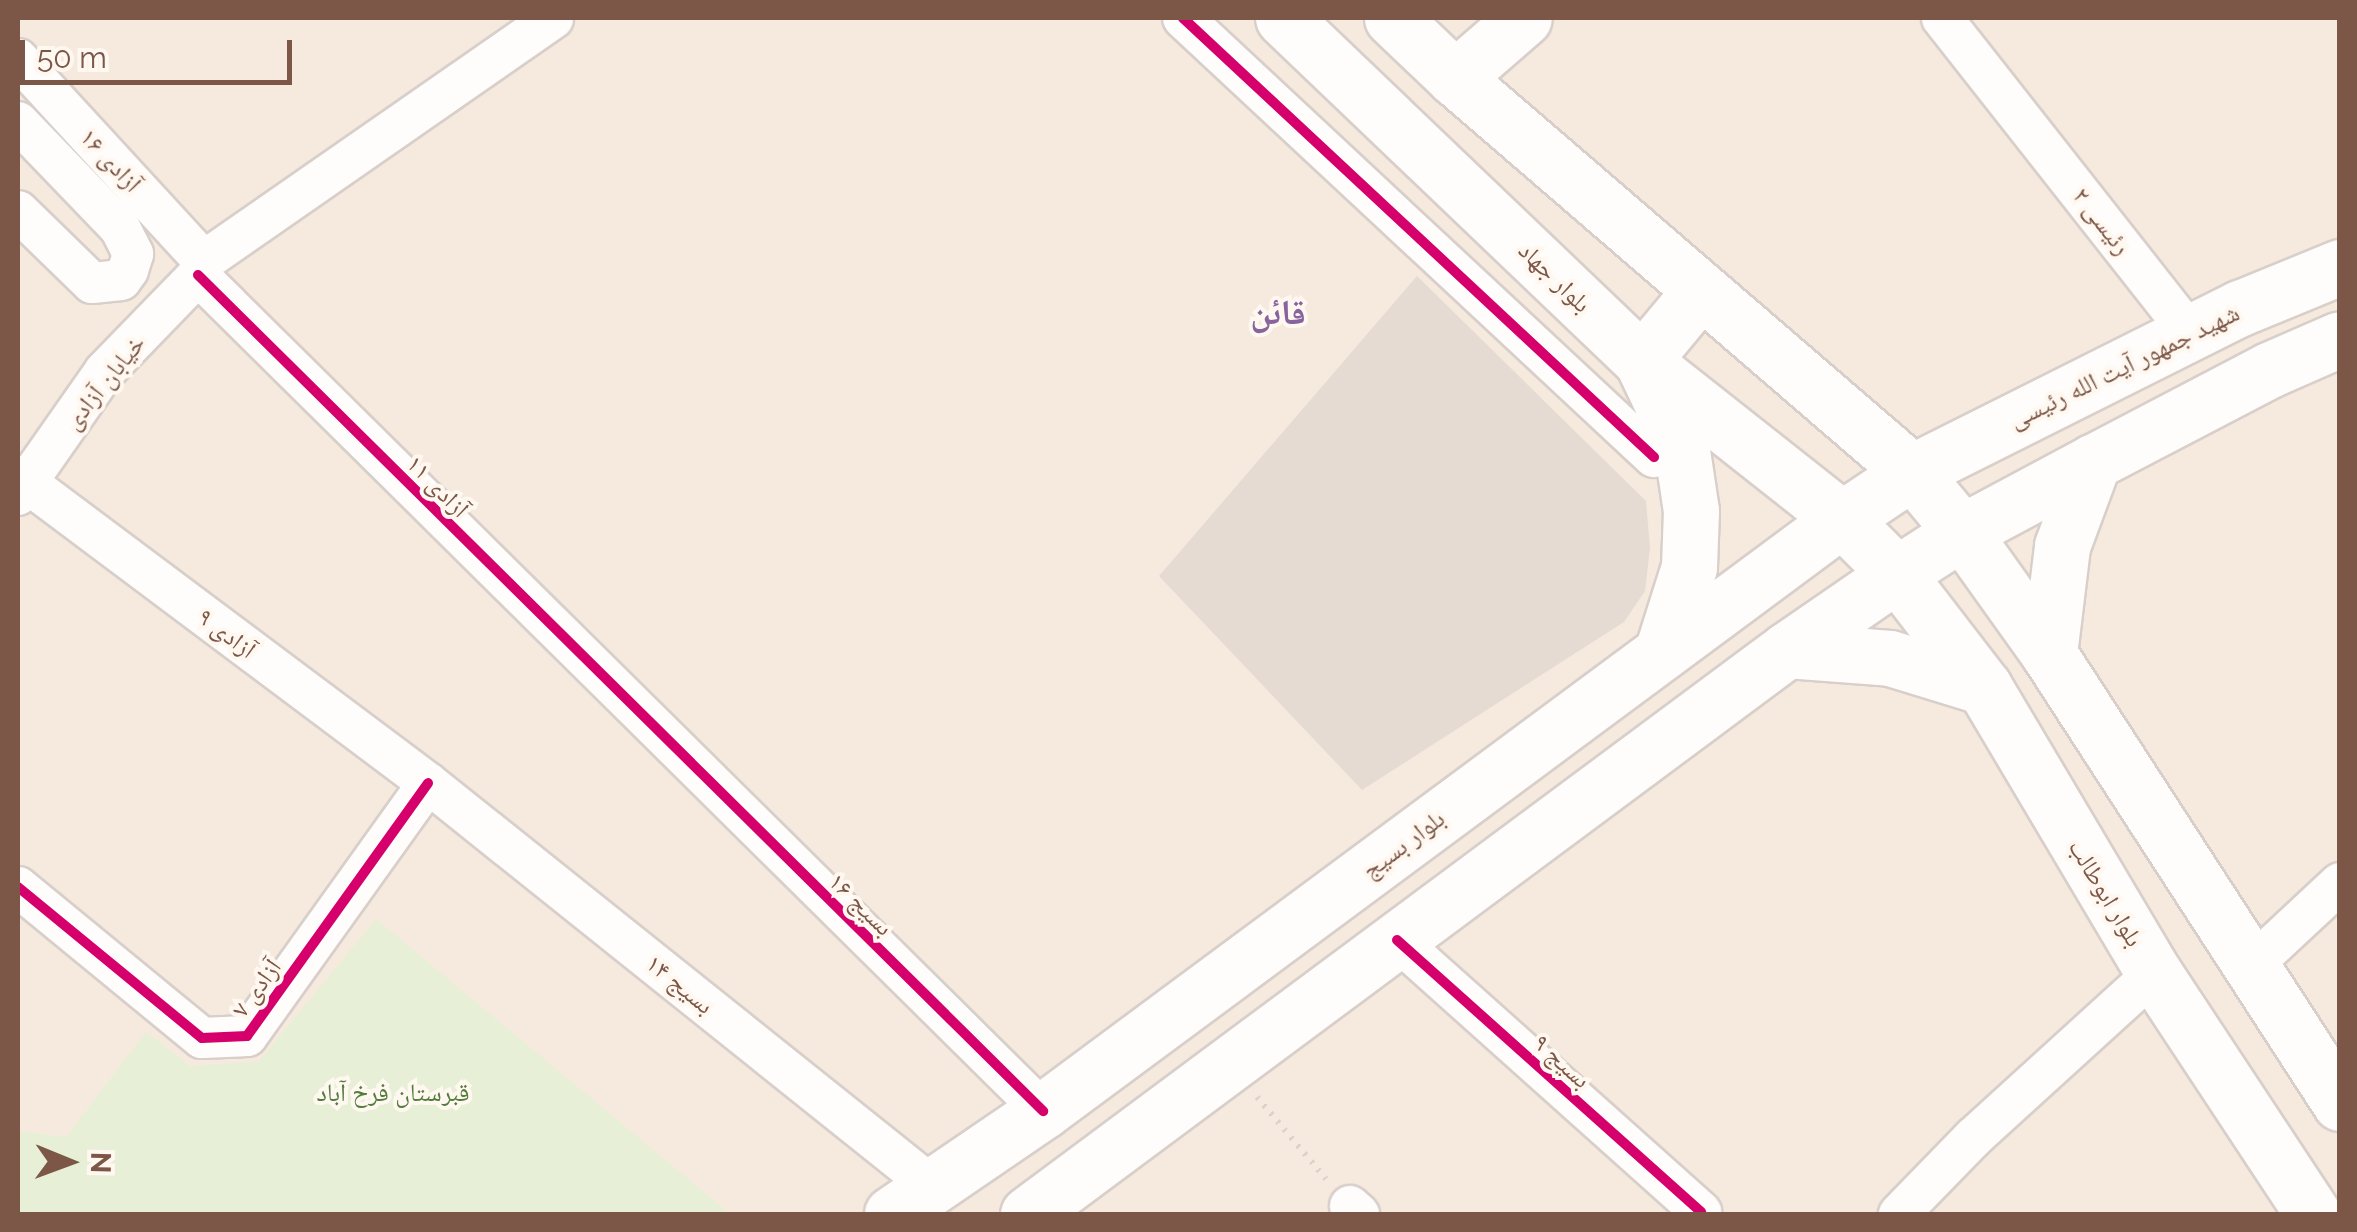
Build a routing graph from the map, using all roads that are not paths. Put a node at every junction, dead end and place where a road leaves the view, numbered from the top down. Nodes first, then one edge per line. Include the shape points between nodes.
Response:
1 (554, 18) edge
2 (1183, 18) edge
3 (1283, 18) edge
4 (1392, 18) edge
5 (1524, 18) edge
6 (1942, 18) edge
7 (18, 59) edge
8 (1455, 78) junction
9 (18, 122) edge
10 (18, 211) edge
11 (2340, 267) edge
12 (201, 268) junction
13 (1701, 290) junction
14 (2190, 333) junction
15 (2340, 339) edge
16 (1642, 360) junction
17 (1654, 457) dead end
18 (2092, 462) junction
19 (1912, 472) junction
20 (20, 485) edge
21 (1842, 520) junction
22 (1962, 532) junction
23 (1897, 574) junction
24 (1787, 650) junction
25 (1662, 652) junction
26 (2050, 654) junction
27 (1984, 687) junction
28 (651, 726) joint
29 (428, 783) junction
30 (2340, 882) edge
31 (18, 887) edge
32 (1396, 940) junction
33 (2250, 967) junction
34 (2154, 973) junction
35 (2340, 1103) edge
36 (1043, 1111) junction
37 (912, 1200) edge
38 (1701, 1212) dead end
39 (1028, 1214) edge
40 (1899, 1214) edge
41 (2314, 1214) edge

1 - 12 street, خیابان آزادی
2 - 17 street
3 - 16 main road, بلوار جهاد
4 - 8 main road
5 - 8 main road
6 - 14 street, رئیسی ۲
7 - 12 street, آزادی ۱۶
8 - 13 main road
9 - 10 street via 120,228 133,254 128,270 121,280 92,283
11 - 14 main road, شهید جمهور آیت الله رئیسی
12 - 20 street, خیابان آزادی via 104,372
12 - 28 street, آزادی ۱۱
13 - 16 main road
13 - 19 main road
14 - 19 main road, شهید جمهور آیت الله رئیسی
15 - 18 main road
16 - 21 main road, بلوار جهاد
16 - 25 main road via 1681,444 1691,511 1689,567
18 - 22 main road
18 - 26 main road via 2062,546
19 - 21 main road, بلوار بسیج
19 - 22 main road
20 - 29 street, آزادی ۹
21 - 23 main road, بلوار جهاد
21 - 25 main road, بلوار بسیج
22 - 23 main road
22 - 26 main road
23 - 24 main road
23 - 27 main road, بلوار ابوطالب
24 - 27 main road via 1890,658
24 - 32 main road
25 - 36 main road, بلوار بسیج
26 - 33 main road
27 - 34 main road, بلوار ابوطالب
28 - 36 street, بسیج ۱۶
29 - 31 street, آزادی ۷ via 247,1036 202,1038
29 - 37 street, بسیج ۱۴
30 - 33 street
32 - 38 street, بسیج ۹
32 - 39 main road
33 - 35 main road
34 - 40 street
34 - 41 main road, بلوار ابوطالب
36 - 37 main road, بلوار بسیج

